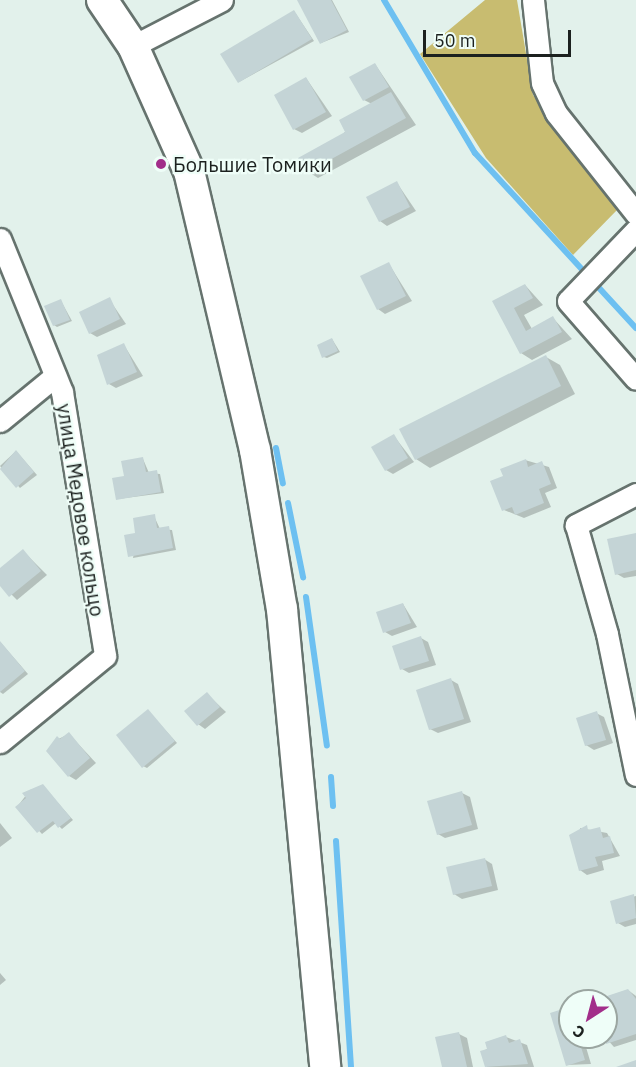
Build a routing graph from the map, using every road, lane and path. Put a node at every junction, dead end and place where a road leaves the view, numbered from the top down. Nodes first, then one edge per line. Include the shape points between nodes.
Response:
1 (102, 0) edge
2 (222, 0) edge
3 (533, 0) edge
4 (133, 46) junction
5 (636, 214) edge
6 (636, 230) edge
7 (0, 239) edge
8 (55, 376) junction
9 (636, 379) edge
10 (0, 421) edge
11 (636, 494) edge
12 (0, 742) edge
13 (636, 775) edge
14 (325, 1067) edge

1 - 4 main road
2 - 4 street
3 - 5 street via 542,83 556,113
4 - 14 main road via 189,171 218,277 266,505 282,609
6 - 9 street via 568,301
7 - 8 street, улица Медовое кольцо
8 - 10 street
8 - 12 street, улица Медовое кольцо via 105,656
11 - 13 street via 576,525 607,634

